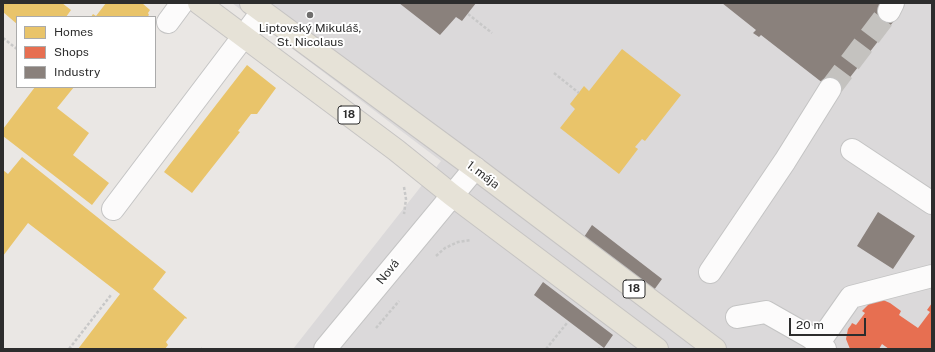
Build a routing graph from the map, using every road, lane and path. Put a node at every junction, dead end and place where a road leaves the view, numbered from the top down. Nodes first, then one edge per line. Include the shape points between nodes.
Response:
1 (182, 3) edge
2 (199, 3) edge
3 (256, 8) edge
4 (468, 14) dead end
5 (168, 22) dead end
6 (492, 33) dead end
7 (244, 37) junction
8 (3, 38) edge
9 (16, 48) edge
10 (554, 74) dead end
11 (830, 89) tunnel mouth
12 (579, 93) dead end
13 (852, 150) dead end
14 (475, 168) junction
15 (452, 195) junction
16 (932, 203) edge
17 (113, 209) dead end
18 (477, 240) dead end
19 (433, 259) dead end
20 (710, 272) dead end
21 (932, 276) edge
22 (111, 295) dead end
23 (404, 296) dead end
24 (737, 316) dead end
25 (566, 323) dead end
26 (373, 330) dead end
27 (821, 346) edge
28 (69, 349) edge
29 (325, 349) edge
30 (546, 349) edge
31 (657, 349) edge
32 (714, 349) edge

1 - 5 street
2 - 7 main road, 18
3 - 7 street
3 - 14 main road, 1. mája / 18
4 - 6 path
7 - 15 main road, 18
7 - 17 street
8 - 9 path
10 - 12 path
11 - 20 street
13 - 16 street
14 - 15 street, Nová
14 - 32 main road, 1. mája / 18
15 - 29 street, Nová
15 - 31 main road, 18
18 - 19 path via 458,242 445,248
21 - 27 street via 851,298
22 - 28 path
23 - 26 path
24 - 27 street via 766,312
25 - 30 path

